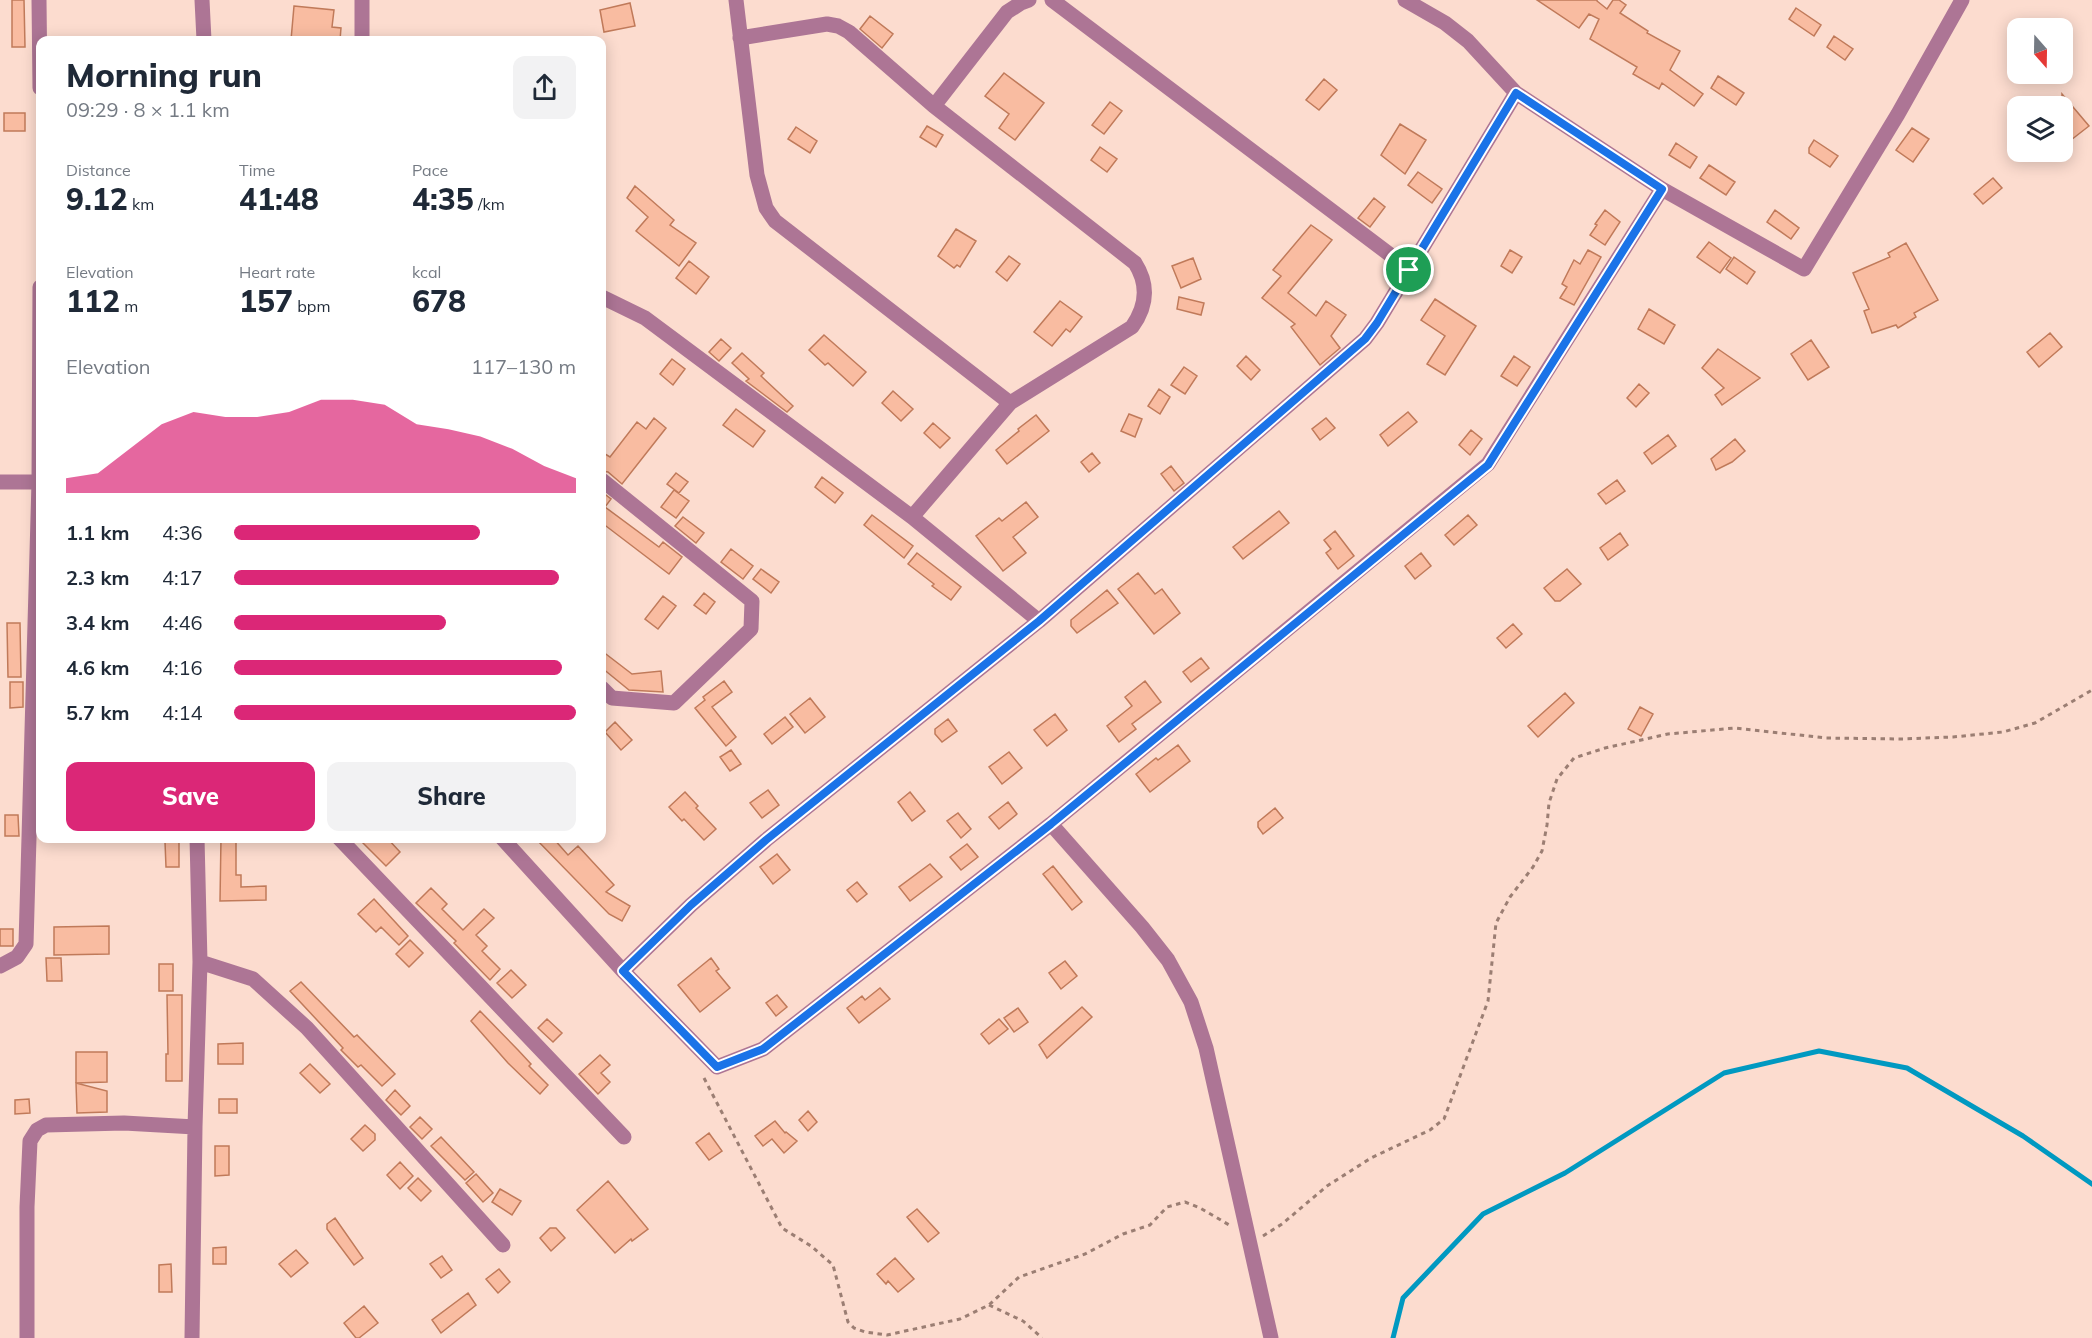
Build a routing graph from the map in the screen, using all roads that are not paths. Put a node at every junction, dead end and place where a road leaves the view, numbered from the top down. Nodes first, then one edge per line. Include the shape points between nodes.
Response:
1 (39, 0) edge
2 (202, 0) edge
3 (362, 0) edge
4 (736, 0) edge
5 (1029, 0) edge
6 (1052, 0) edge
7 (1405, 0) edge
8 (1962, 0) edge
9 (39, 36) edge
10 (204, 36) edge
11 (362, 36) edge
12 (740, 38) junction
13 (1516, 93) junction
14 (934, 106) junction
15 (1662, 189) junction
16 (1409, 270) junction
17 (606, 299) edge
18 (1010, 403) junction
19 (0, 482) edge
20 (36, 482) edge
21 (606, 483) edge
22 (912, 517) junction
23 (36, 589) edge
24 (1039, 621) junction
25 (606, 692) edge
26 (1051, 824) junction
27 (197, 843) edge
28 (344, 843) edge
29 (507, 843) edge
30 (200, 962) junction
31 (0, 966) edge
32 (623, 971) junction
33 (195, 1127) junction
34 (624, 1137) dead end
35 (503, 1245) dead end
36 (27, 1338) edge
37 (192, 1338) edge
38 (1271, 1338) edge

1 - 9 street
2 - 10 street
3 - 11 street
4 - 12 street
5 - 14 street via 1007,12
6 - 16 street
7 - 13 street via 1445,22
8 - 15 street via 1804,269
12 - 14 street via 827,24 838,26
12 - 18 street via 757,176 766,208 775,221
13 - 15 street
13 - 16 street
14 - 18 street via 1135,263 1142,274 1144,304 1132,327
15 - 26 street via 1488,465
16 - 24 street via 1365,339
17 - 22 street via 645,318
18 - 22 street
19 - 20 street
21 - 25 street via 752,601 751,629 674,703 612,698
22 - 24 street
23 - 31 street via 26,944 17,957
24 - 32 street via 766,840
26 - 32 street via 763,1049 717,1067
26 - 38 street via 1168,960 1191,1002 1206,1048
27 - 30 street
28 - 34 street
29 - 32 street
30 - 33 street
30 - 35 street via 253,979 307,1028
33 - 36 street via 124,1123 46,1125 37,1130 30,1141
33 - 37 street

